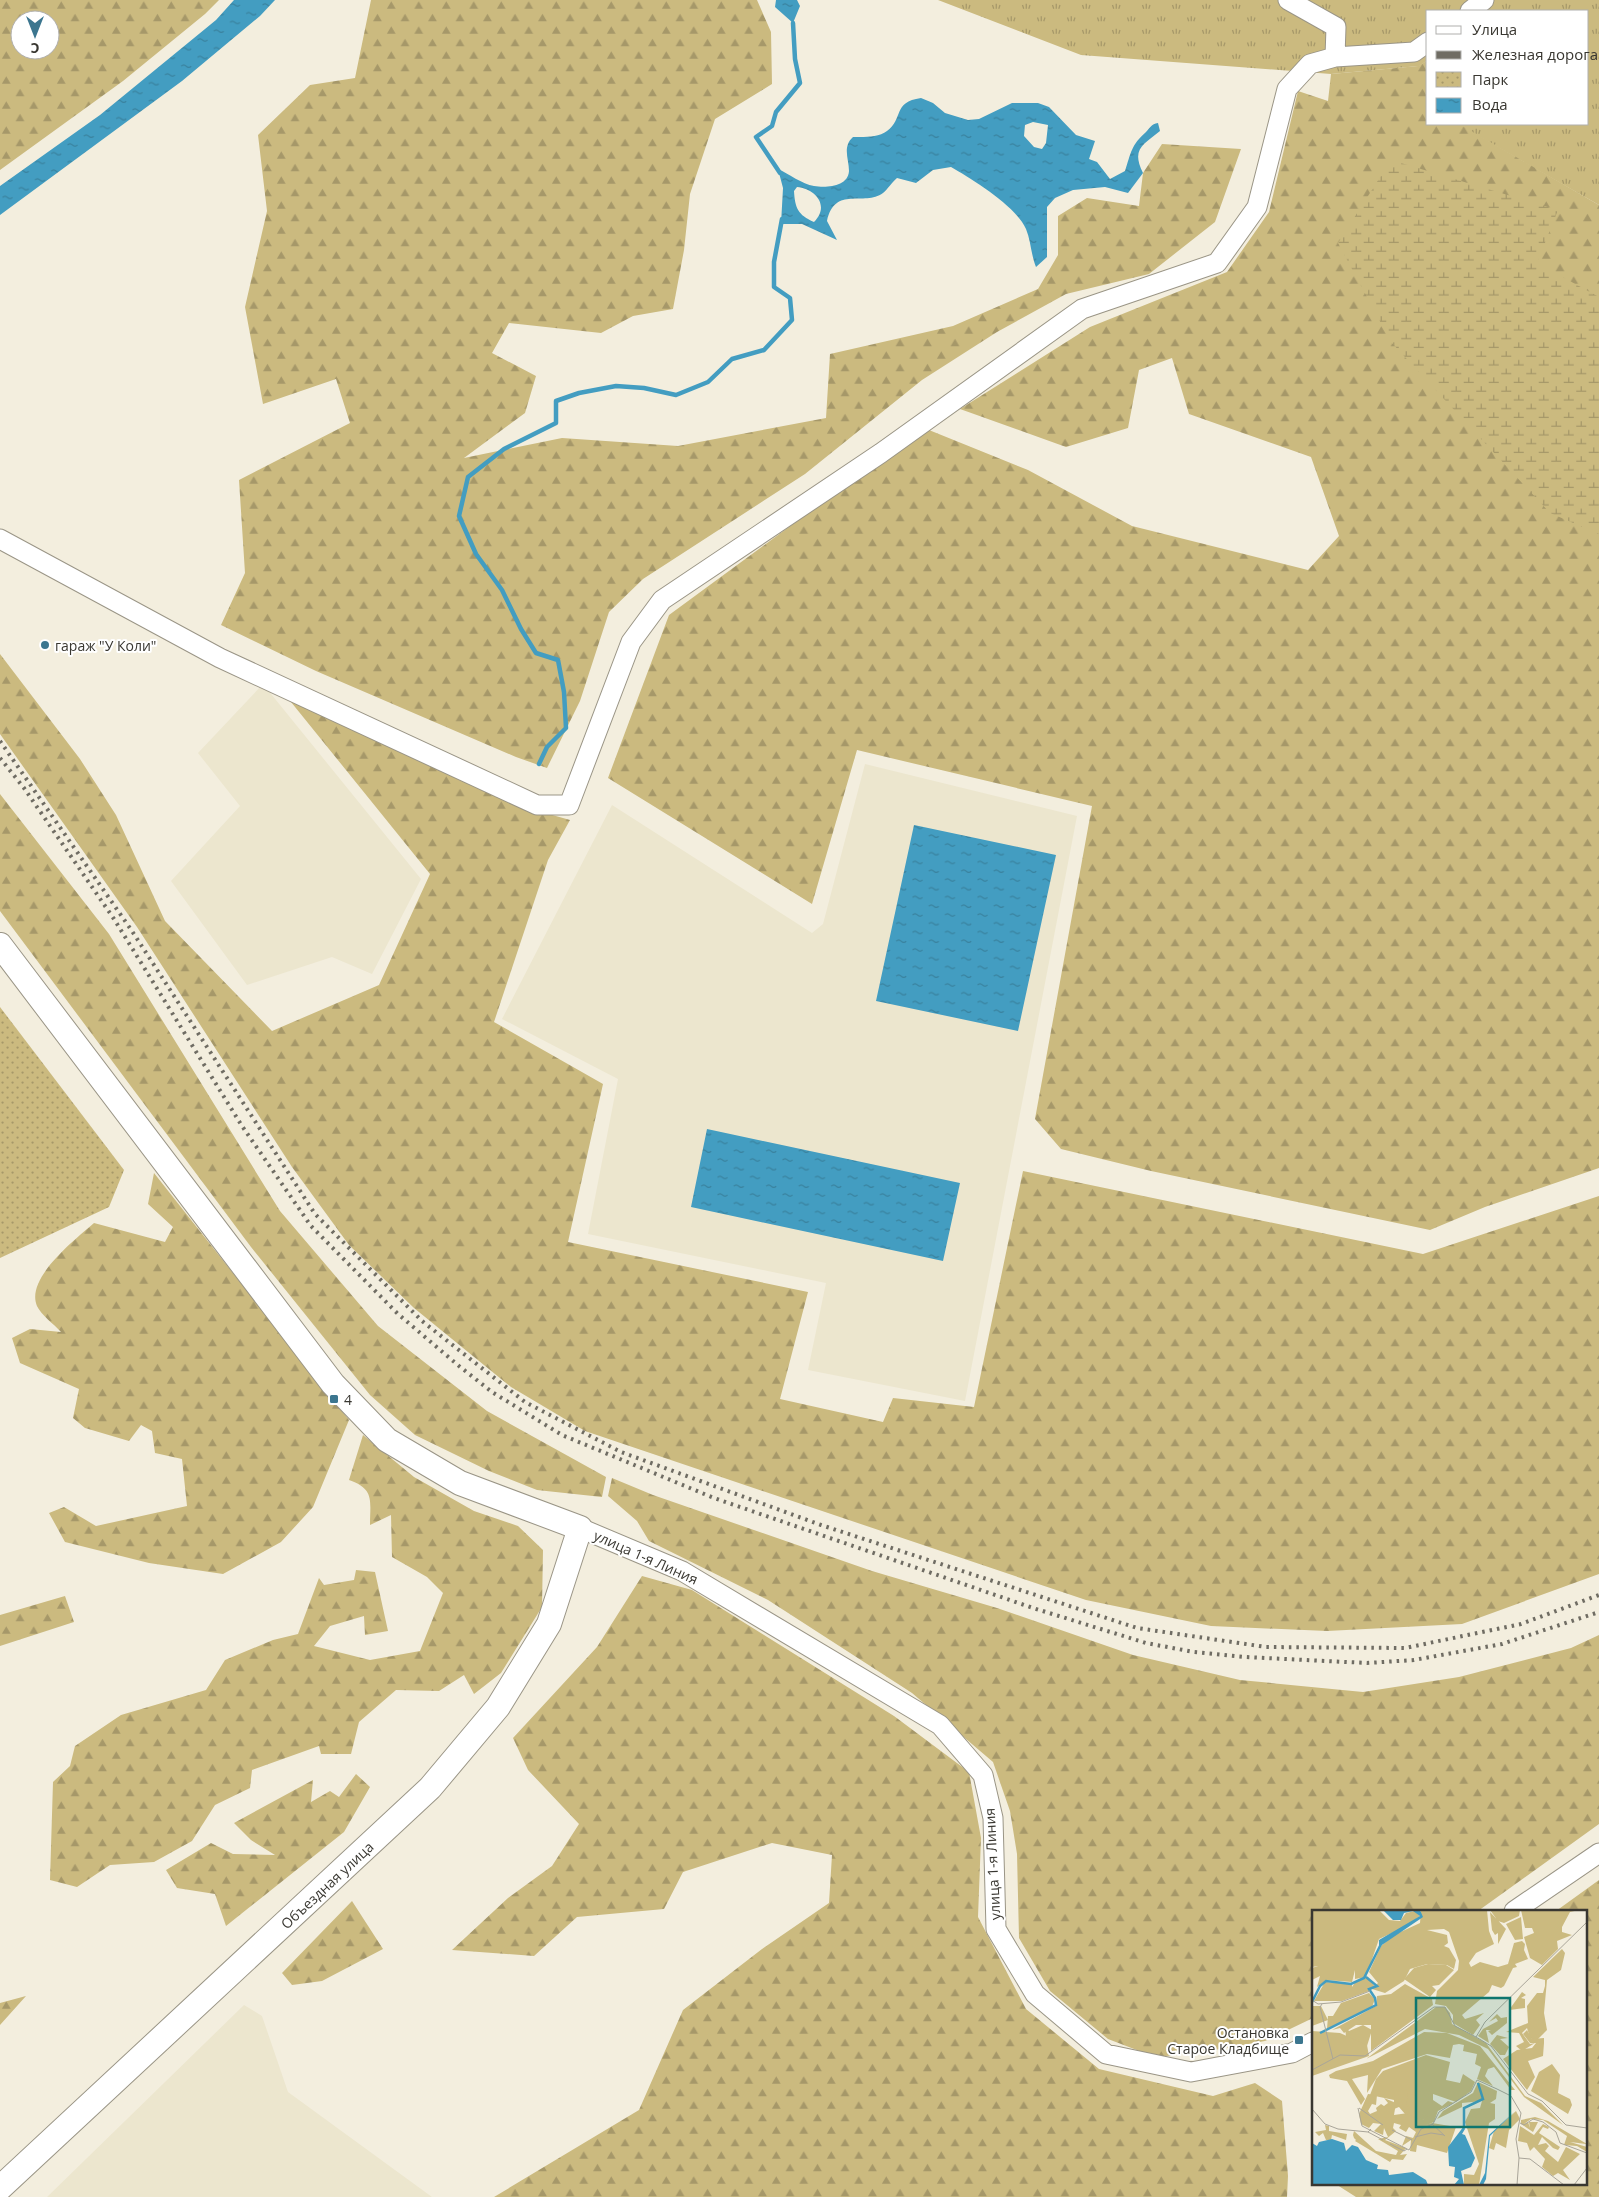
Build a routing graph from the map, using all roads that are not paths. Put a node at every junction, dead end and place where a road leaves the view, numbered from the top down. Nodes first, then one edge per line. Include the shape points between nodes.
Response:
1 (1288, 0) edge
2 (1484, 0) edge
3 (1471, 10) edge
4 (1426, 43) edge
5 (1335, 57) junction
6 (0, 539) edge
7 (0, 945) edge
8 (580, 1528) junction
9 (1599, 1853) edge
10 (1515, 1910) edge
11 (1312, 2043) edge
12 (0, 2188) edge

1 - 5 street via 1336,27
2 - 3 street
4 - 5 street via 1414,52
5 - 6 street via 1310,64 1287,89 1257,207 1217,263 1082,309 881,453 662,600 631,642 569,805 537,806 220,658
7 - 8 main road via 333,1384 387,1440 460,1484
8 - 11 street, улица 1-я Линия via 682,1571 940,1725 983,1775 993,1818 996,1929 1035,1994 1106,2054 1192,2072 1292,2054
8 - 12 main road, Объездная улица via 549,1624 498,1706 430,1788
9 - 10 street

